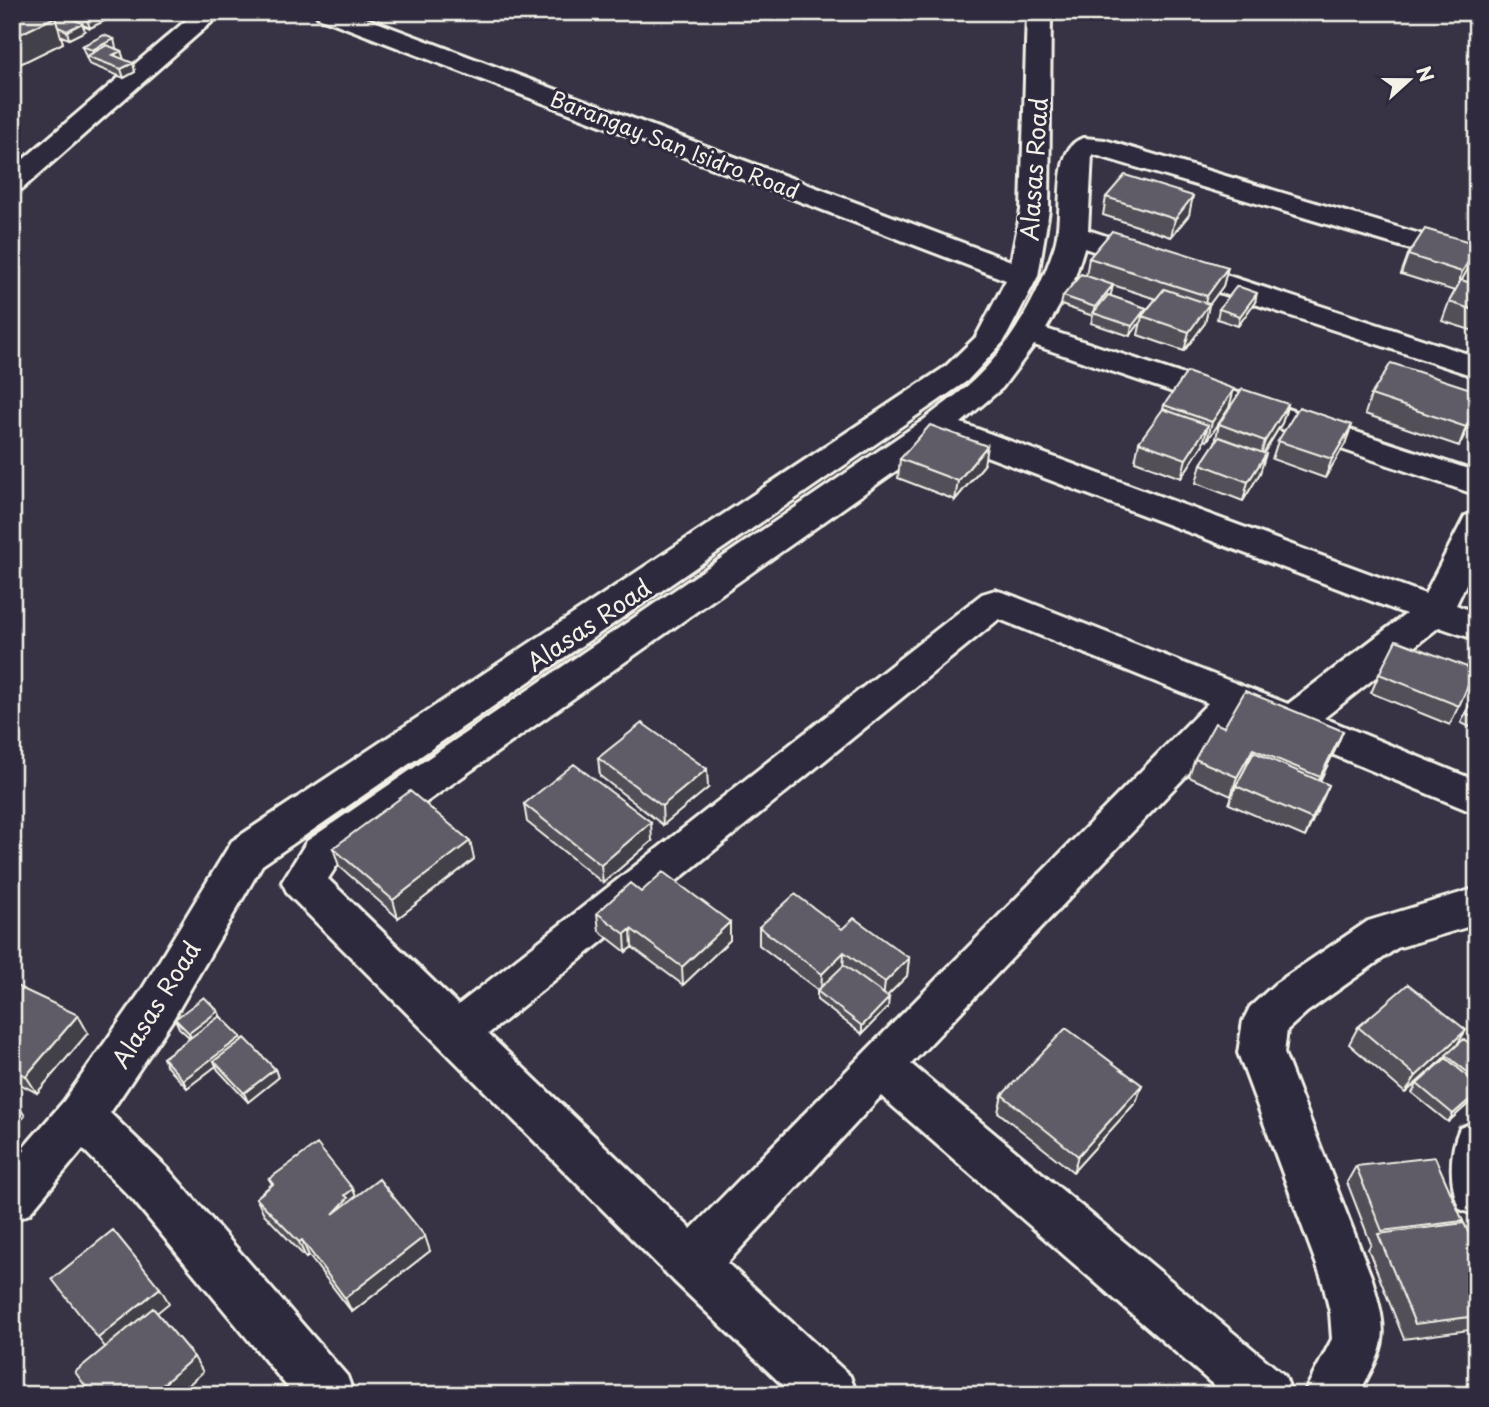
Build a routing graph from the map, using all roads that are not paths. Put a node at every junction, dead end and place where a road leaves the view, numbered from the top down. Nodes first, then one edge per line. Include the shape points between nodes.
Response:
1 (211, 12) edge
2 (327, 12) edge
3 (1039, 12) edge
4 (12, 183) edge
5 (1073, 235) junction
6 (1477, 260) edge
7 (1023, 276) junction
8 (1028, 333) junction
9 (1477, 367) edge
10 (937, 426) junction
11 (1477, 484) edge
12 (1477, 524) edge
13 (1434, 612) junction
14 (1477, 627) edge
15 (1236, 699) junction
16 (1293, 722) junction
17 (1477, 798) edge
18 (1477, 906) edge
19 (456, 1032) junction
20 (879, 1066) junction
21 (81, 1116) junction
22 (1477, 1143) edge
23 (1477, 1193) edge
24 (12, 1198) edge
25 (692, 1265) junction
26 (328, 1395) edge
27 (831, 1395) edge
28 (1266, 1395) edge
29 (1329, 1395) edge

1 - 4 street
2 - 7 street, Barangay San Isidro Road
3 - 7 street, Alasas Road via 1035,210
5 - 6 street via 1077,155 1084,146 1095,146
5 - 8 street via 1059,280
5 - 9 street
7 - 21 street, Alasas Road via 989,341 956,374 247,853 157,1005
8 - 10 street via 990,381
8 - 11 street
10 - 13 street
10 - 19 street via 322,853 303,882
12 - 13 street
13 - 14 street
13 - 16 street
15 - 16 street
15 - 19 street via 995,603
15 - 20 street
16 - 17 street
18 - 29 street via 1383,934 1291,998 1266,1021 1261,1053 1356,1312 1358,1344
19 - 25 street
20 - 25 street
20 - 28 street
21 - 24 street, Alasas Road
21 - 26 street via 151,1185
22 - 23 street
25 - 27 street

